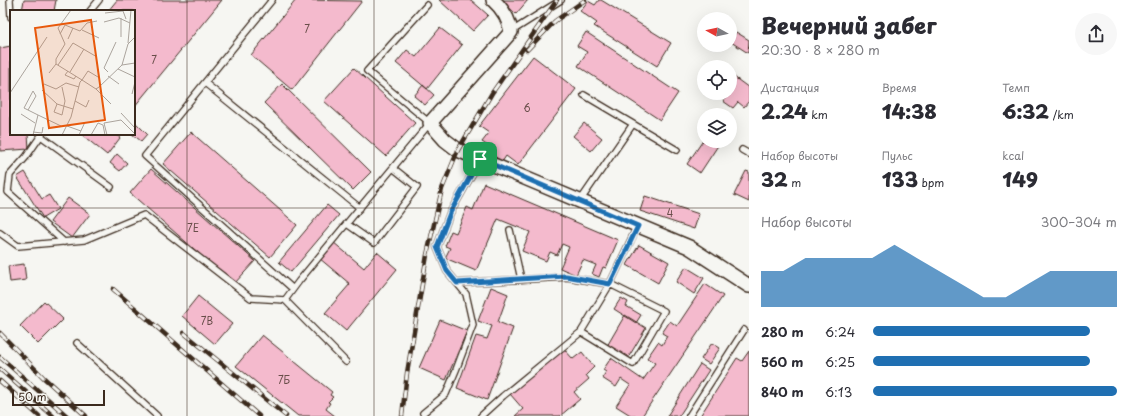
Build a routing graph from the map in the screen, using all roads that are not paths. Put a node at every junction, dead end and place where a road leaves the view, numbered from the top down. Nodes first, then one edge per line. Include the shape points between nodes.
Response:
1 (10, 0) edge
2 (99, 0) edge
3 (272, 0) edge
4 (493, 0) edge
5 (561, 0) edge
6 (427, 5) dead end
7 (11, 10) edge
8 (91, 10) edge
9 (511, 32) junction
10 (205, 83) junction
11 (584, 95) dead end
12 (430, 124) junction
13 (633, 124) junction
14 (41, 135) edge
15 (677, 150) dead end
16 (742, 150) dead end
17 (749, 154) edge
18 (480, 159) junction
19 (393, 168) junction
20 (111, 187) dead end
21 (580, 201) junction
22 (360, 208) junction
23 (347, 224) junction
24 (638, 226) junction
25 (510, 230) dead end
26 (0, 233) edge
27 (64, 242) junction
28 (521, 279) junction
29 (457, 283) junction
30 (610, 284) junction
31 (749, 286) edge
32 (293, 289) junction
33 (285, 300) junction
34 (744, 330) dead end
35 (581, 332) junction
36 (77, 343) dead end
37 (346, 362) dead end
38 (423, 413) dead end
39 (157, 416) edge
40 (481, 416) edge
41 (689, 416) edge

1 - 7 lane
2 - 8 lane
3 - 10 lane
4 - 9 street via 500,6 509,22
5 - 9 lane
6 - 12 lane via 367,71
9 - 12 street
10 - 22 lane
10 - 32 lane via 146,156
11 - 13 lane
12 - 18 street via 458,150
12 - 19 lane
13 - 15 lane
13 - 21 lane
14 - 20 lane
14 - 27 lane via 10,175 8,192
16 - 17 lane
18 - 21 street
18 - 29 lane via 450,213 437,247 447,271
19 - 22 lane
19 - 23 lane via 417,187 374,243
21 - 24 street
22 - 23 lane
23 - 32 lane
24 - 30 lane
24 - 31 street via 689,247
25 - 28 lane
26 - 27 lane via 18,246
27 - 33 lane via 84,240 144,215 251,298
28 - 29 lane
28 - 30 lane via 566,276
29 - 38 lane via 466,294 473,325 446,394
30 - 35 lane
30 - 35 lane via 664,311 633,364
32 - 33 lane
33 - 37 lane
34 - 41 lane
35 - 40 lane
36 - 39 lane

